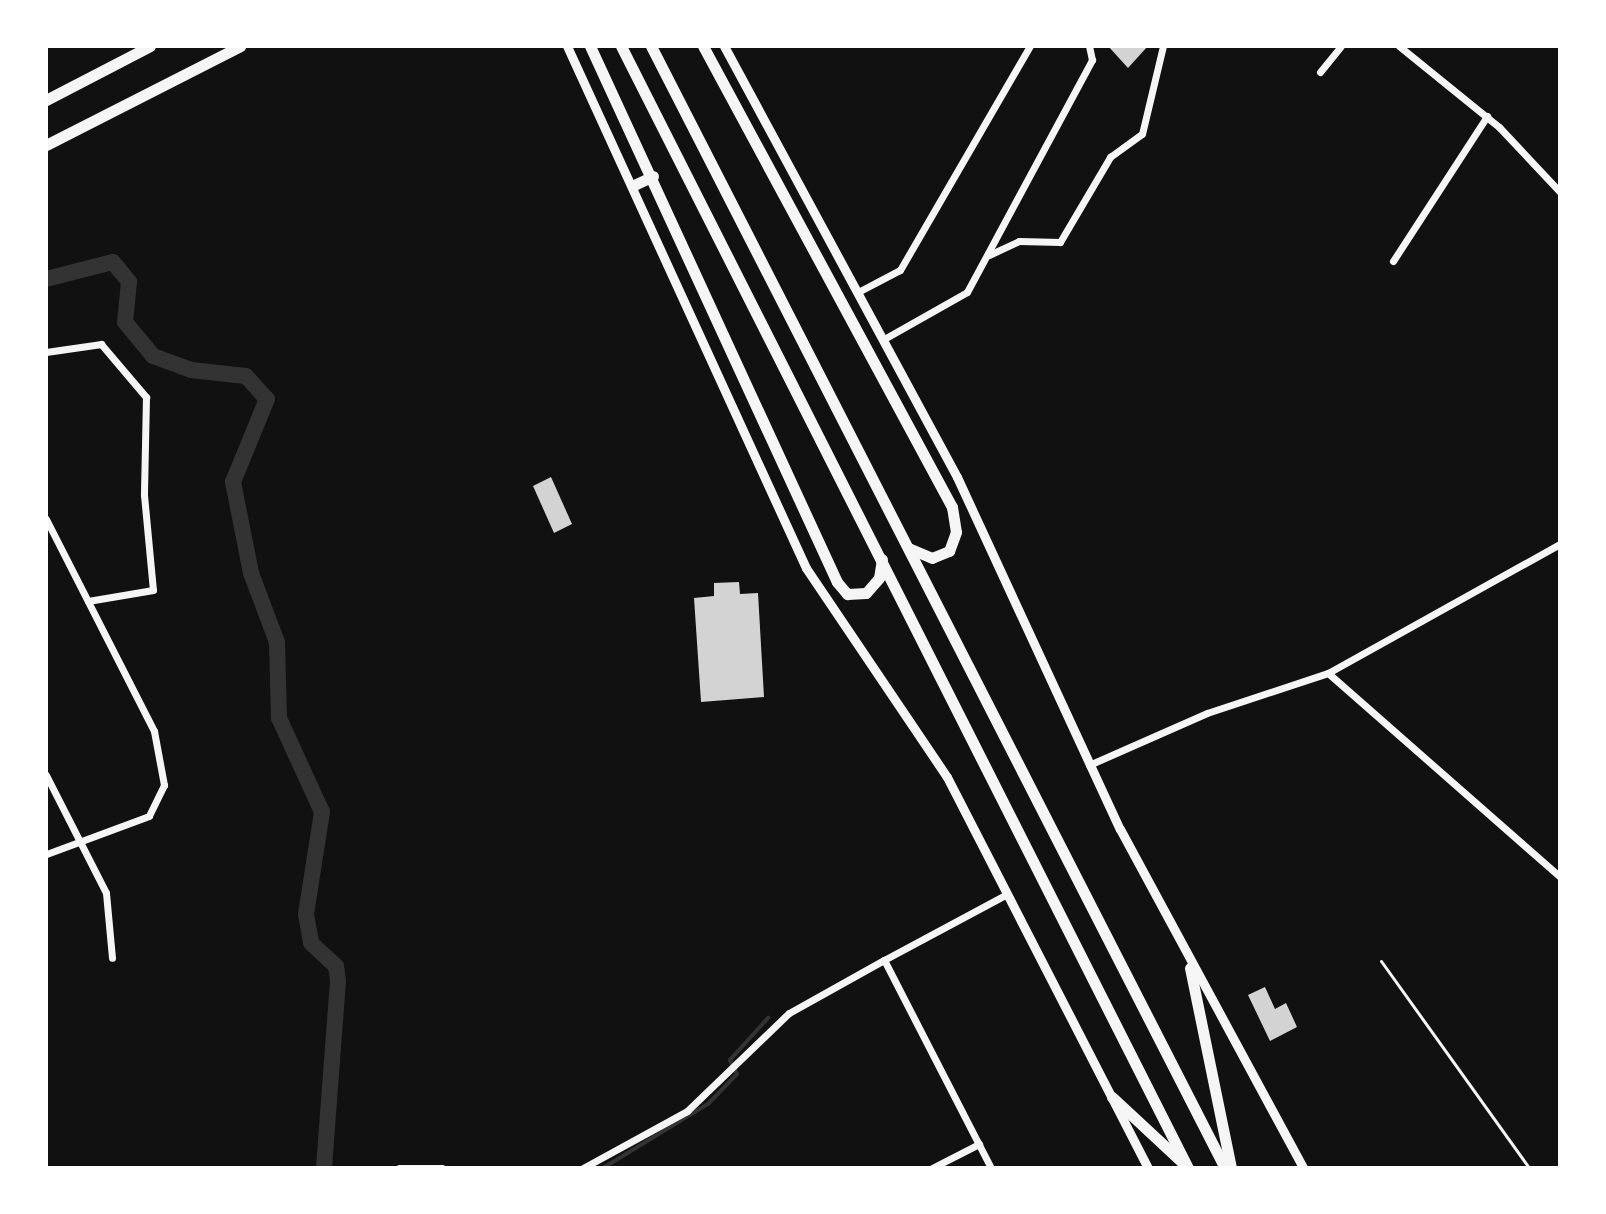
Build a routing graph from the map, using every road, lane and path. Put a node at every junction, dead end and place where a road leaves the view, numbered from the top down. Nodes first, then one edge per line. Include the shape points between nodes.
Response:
1 (150, 46) edge
2 (240, 46) edge
3 (567, 46) edge
4 (590, 46) edge
5 (621, 46) edge
6 (651, 46) edge
7 (703, 46) edge
8 (724, 46) edge
9 (1030, 46) edge
10 (1089, 46) edge
11 (1163, 46) edge
12 (1341, 46) edge
13 (1399, 46) edge
14 (1320, 72) dead end
15 (46, 100) edge
16 (1487, 116) junction
17 (46, 145) edge
18 (653, 176) junction
19 (634, 185) junction
20 (1560, 192) edge
21 (987, 256) junction
22 (1393, 261) dead end
23 (858, 292) junction
24 (884, 339) junction
25 (46, 352) edge
26 (46, 519) edge
27 (1560, 544) edge
28 (907, 546) junction
29 (882, 559) junction
30 (88, 601) junction
31 (1328, 673) junction
32 (1089, 765) junction
33 (46, 775) edge
34 (79, 839) junction
35 (46, 854) edge
36 (1559, 872) edge
37 (1007, 894) junction
38 (112, 958) dead end
39 (884, 960) junction
40 (1381, 961) dead end
41 (1190, 968) junction
42 (1112, 1097) junction
43 (979, 1144) junction
44 (399, 1168) edge
45 (442, 1168) edge
46 (583, 1168) edge
47 (932, 1168) edge
48 (991, 1168) edge
49 (1148, 1168) edge
50 (1188, 1168) edge
51 (1228, 1168) edge
52 (1303, 1168) edge
53 (1529, 1168) edge

1 - 15 main road
2 - 17 main road
3 - 19 street
4 - 18 main road
5 - 29 main road
6 - 28 main road
7 - 28 main road via 952,507 956,532 949,551 932,558
8 - 23 street
9 - 23 street via 900,270
10 - 21 street via 1092,60
11 - 21 street via 1142,134 1110,157 1060,242 1019,241
12 - 14 street
13 - 16 street
16 - 20 street
16 - 22 street
18 - 19 main road
18 - 29 main road via 837,582 847,594 866,593 879,578
19 - 37 street via 806,568 940,765
21 - 24 street via 967,292
23 - 24 street
24 - 32 street via 977,516
25 - 30 street via 101,344 146,397 144,495 153,590
26 - 30 street
27 - 31 street
28 - 51 main road
29 - 50 main road
30 - 34 street via 154,731 164,785 149,816
31 - 32 street via 1207,713
31 - 36 street
32 - 41 street
33 - 34 street
34 - 35 street
34 - 38 street via 106,893
37 - 39 street
37 - 42 street
39 - 43 street
39 - 46 street via 789,1013 687,1111
40 - 53 lane
41 - 51 main road
41 - 52 street
42 - 49 street
42 - 50 main road
43 - 47 street
43 - 48 street
44 - 45 street

